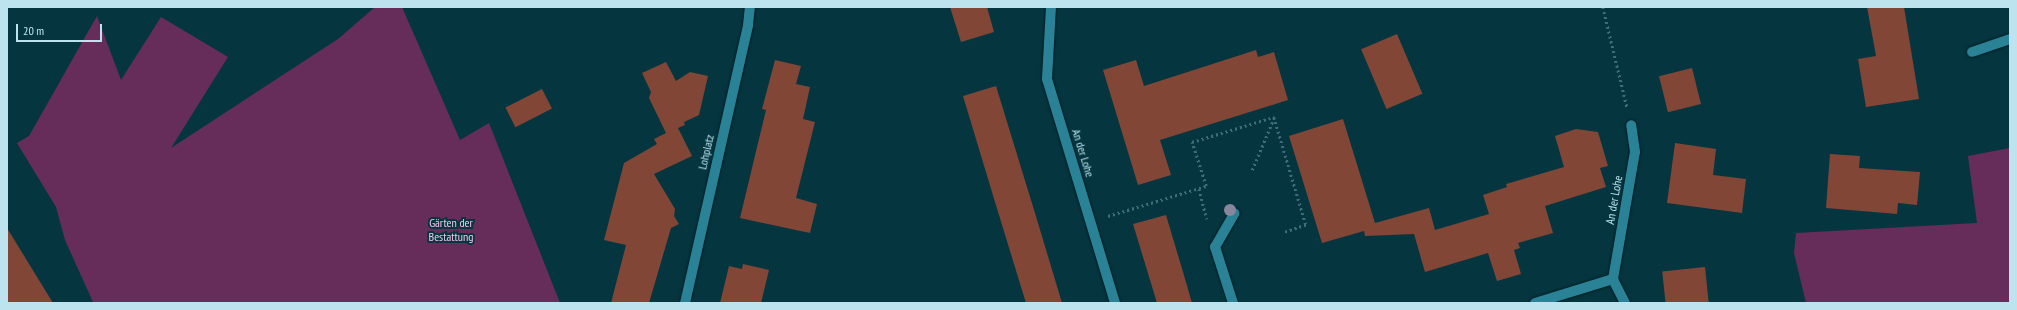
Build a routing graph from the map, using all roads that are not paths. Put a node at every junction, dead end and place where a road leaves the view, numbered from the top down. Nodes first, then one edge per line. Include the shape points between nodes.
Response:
1 (750, 7) edge
2 (1051, 7) edge
3 (2010, 39) edge
4 (1972, 52) dead end
5 (1631, 125) road end
6 (1235, 213) dead end
7 (1613, 279) junction
8 (686, 303) edge
9 (1115, 303) edge
10 (1233, 303) edge
11 (1535, 303) edge
12 (1625, 303) edge

1 - 8 street, Lohplatz
2 - 9 street, An der Lohe via 1047,79
3 - 4 street
5 - 7 street, An der Lohe via 1635,152
6 - 10 street via 1215,247
7 - 11 street
7 - 12 street

